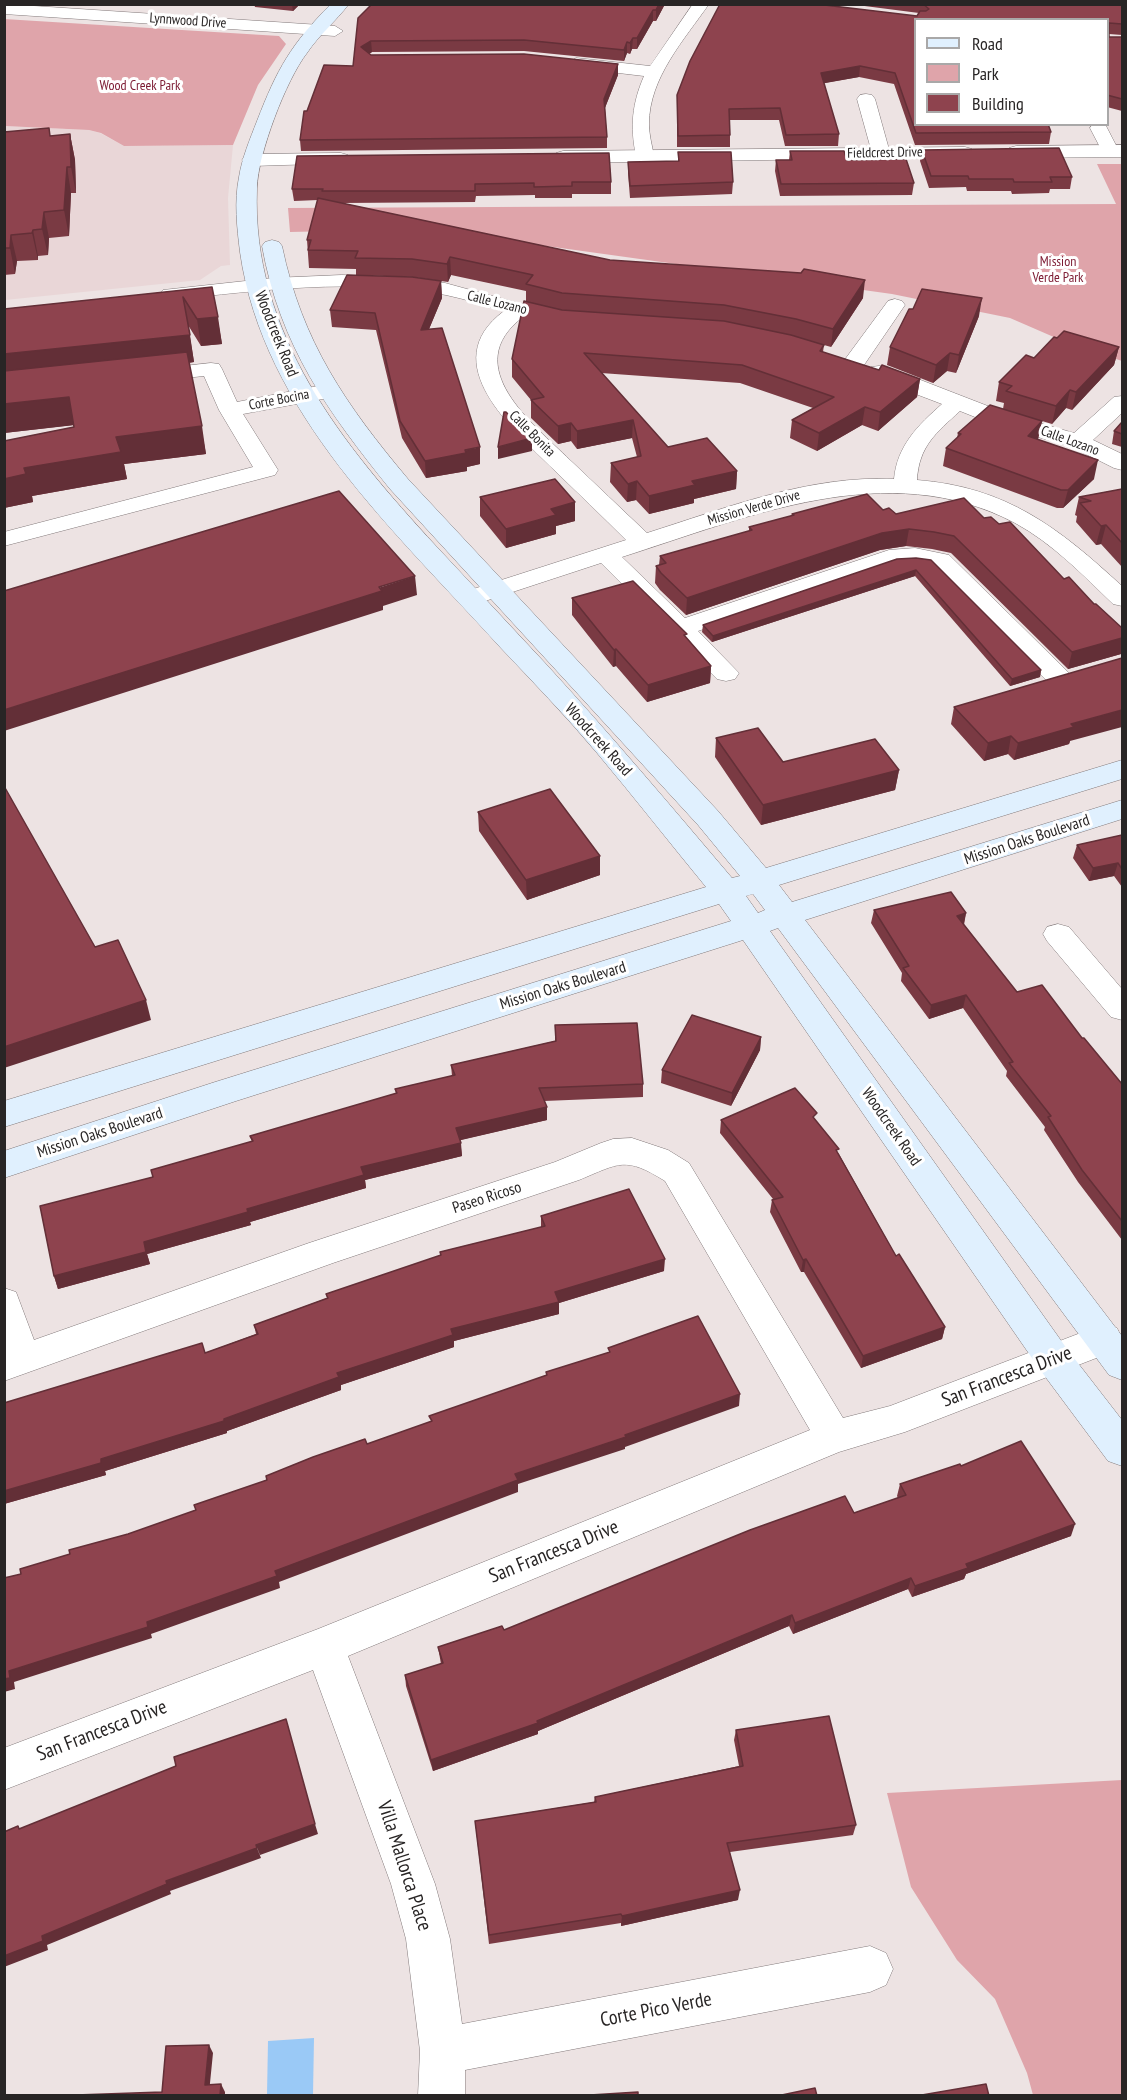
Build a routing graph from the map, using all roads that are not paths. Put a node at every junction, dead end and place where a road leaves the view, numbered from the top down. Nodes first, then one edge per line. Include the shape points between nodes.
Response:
1 (222, 4) edge
2 (341, 4) edge
3 (361, 4) edge
4 (701, 4) edge
5 (4, 9) edge
6 (204, 21) junction
7 (326, 30) junction
8 (562, 62) edge
9 (655, 72) junction
10 (866, 99) dead end
11 (1100, 128) dead end
12 (1116, 151) edge
13 (881, 153) junction
14 (645, 156) junction
15 (549, 157) edge
16 (359, 159) edge
17 (262, 160) junction
18 (269, 184) dead end
19 (270, 221) dead end
20 (279, 282) junction
21 (256, 284) junction
22 (153, 295) edge
23 (895, 305) dead end
24 (520, 309) junction
25 (583, 321) edge
26 (831, 356) edge
27 (854, 363) junction
28 (128, 378) edge
29 (328, 391) junction
30 (303, 396) junction
31 (1122, 402) edge
32 (956, 403) junction
33 (230, 410) junction
34 (1078, 441) junction
35 (1122, 463) edge
36 (905, 485) junction
37 (4, 539) edge
38 (642, 542) junction
39 (606, 554) junction
40 (483, 594) junction
41 (1122, 599) edge
42 (682, 628) junction
43 (726, 673) dead end
44 (1033, 690) edge
45 (1122, 769) edge
46 (1122, 809) edge
47 (760, 881) junction
48 (726, 891) junction
49 (787, 916) junction
50 (752, 927) junction
51 (1058, 934) dead end
52 (1122, 1009) edge
53 (4, 1114) edge
54 (4, 1164) edge
55 (4, 1302) edge
56 (1113, 1352) edge
57 (1054, 1359) junction
58 (13, 1363) edge
59 (834, 1437) junction
60 (1122, 1449) edge
61 (324, 1646) junction
62 (4, 1768) edge
63 (870, 1969) dead end
64 (443, 2051) junction
65 (441, 2096) edge

1 - 6 street
2 - 7 main road, Woodcreek Road
3 - 7 main road, Woodcreek Road
4 - 9 street
5 - 6 street, Lynnwood Drive
6 - 7 street, Lynnwood Drive
7 - 17 main road, Woodcreek Road via 282,79
8 - 9 street
9 - 14 street via 643,97 640,123
10 - 13 street
11 - 12 street
12 - 13 street, Fieldcrest Drive
13 - 14 street, Fieldcrest Drive
14 - 15 street, Fieldcrest Drive
16 - 17 street
17 - 18 main road, Woodcreek Road
17 - 21 main road, Woodcreek Road via 248,186 247,219
19 - 20 main road, Woodcreek Road
20 - 21 street, Calle Lozano
20 - 24 street, Calle Lozano via 413,285
20 - 29 main road, Woodcreek Road via 294,324
21 - 22 street, Calle Lozano
21 - 30 main road, Woodcreek Road via 281,356
23 - 27 street
24 - 25 street, Calle Lozano
24 - 38 street, Calle Bonita via 501,324 491,341 487,369 496,395 511,415
26 - 27 street, Calle Lozano
27 - 32 street, Calle Lozano
28 - 33 street, Corte Bocina via 211,369
29 - 30 street, Corte Bocina
29 - 40 main road, Woodcreek Road
30 - 33 street, Corte Bocina
30 - 40 main road, Woodcreek Road via 349,463
31 - 34 street
32 - 34 street, Calle Lozano
32 - 36 street via 927,429 907,461
33 - 37 street via 267,470
34 - 35 street, Calle Lozano
36 - 38 street, Mission Verde Drive via 853,486 779,498
36 - 41 street, Mission Verde Drive via 1009,511 1058,540
38 - 39 street, Mission Verde Drive
39 - 40 street, Mission Verde Drive
39 - 42 street
40 - 47 main road, Woodcreek Road via 708,818
40 - 48 main road, Woodcreek Road
42 - 43 street
42 - 44 street via 889,557 922,555 940,560 1073,679
45 - 47 main road
46 - 49 main road, Mission Oaks Boulevard
47 - 48 main road
47 - 49 main road, Woodcreek Road
48 - 50 main road, Woodcreek Road
48 - 53 main road
49 - 50 main road, Mission Oaks Boulevard
49 - 56 main road, Woodcreek Road
50 - 54 main road, Mission Oaks Boulevard
50 - 57 main road, Woodcreek Road
51 - 52 street
55 - 58 street
56 - 57 street, San Francesca Drive
57 - 59 street, San Francesca Drive via 892,1421
57 - 60 main road, Woodcreek Road
58 - 59 street, Paseo Ricoso via 614,1152 632,1151 677,1172
59 - 61 street, San Francesca Drive
61 - 62 street, San Francesca Drive
61 - 64 street, Villa Mallorca Place via 413,1884 428,1939
63 - 64 street, Corte Pico Verde
64 - 65 street, Villa Mallorca Place

